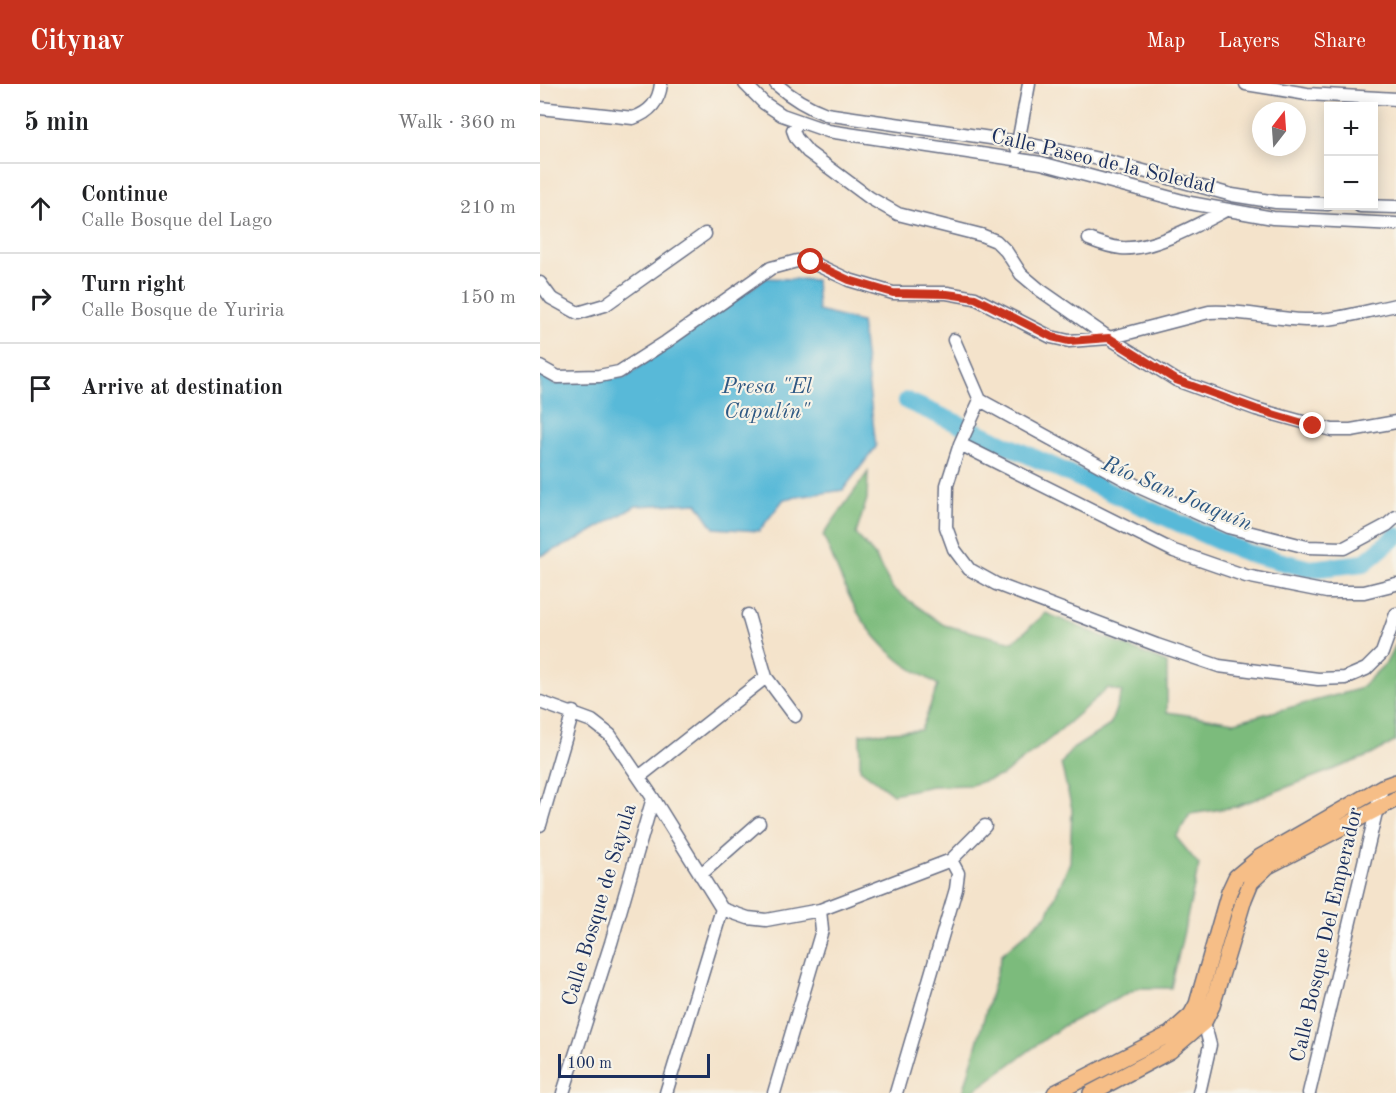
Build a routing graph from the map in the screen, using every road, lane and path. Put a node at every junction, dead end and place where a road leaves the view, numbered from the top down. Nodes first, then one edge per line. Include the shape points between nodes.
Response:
1 (661, 84) edge
2 (745, 84) edge
3 (776, 84) edge
4 (1029, 84) edge
5 (1246, 84) edge
6 (1396, 99) edge
7 (540, 108) edge
8 (803, 123) junction
9 (1018, 142) junction
10 (1014, 159) junction
11 (1324, 204) edge
12 (1378, 206) edge
13 (1396, 207) edge
14 (1226, 210) junction
15 (1396, 224) edge
16 (705, 234) dead end
17 (1089, 239) dead end
18 (540, 283) edge
19 (1396, 305) edge
20 (1109, 338) junction
21 (954, 340) dead end
22 (540, 367) edge
23 (980, 400) junction
24 (1396, 422) edge
25 (960, 444) junction
26 (1396, 517) edge
27 (1396, 584) edge
28 (1396, 614) edge
29 (748, 615) dead end
30 (766, 677) junction
31 (540, 702) edge
32 (573, 712) junction
33 (795, 716) dead end
34 (639, 777) junction
35 (1389, 784) edge
36 (653, 798) junction
37 (1396, 799) edge
38 (1377, 808) junction
39 (759, 823) dead end
40 (540, 825) edge
41 (985, 826) dead end
42 (951, 860) junction
43 (700, 875) junction
44 (722, 909) junction
45 (819, 910) junction
46 (1204, 1022) junction
47 (563, 1093) edge
48 (666, 1093) edge
49 (774, 1093) edge
50 (896, 1093) edge
51 (1055, 1093) edge
52 (1091, 1093) edge
53 (1199, 1093) edge
54 (1310, 1093) edge

1 - 7 street via 653,107 633,118
2 - 8 street, Calle Paseo de la Soledad via 764,103
3 - 9 street, Calle Paseo de la Soledad via 808,108 826,114
4 - 9 street
5 - 6 street via 1307,94
8 - 10 street, Calle Paseo de la Soledad via 854,136
8 - 20 street via 794,126 795,138 870,198 898,214 996,241 1021,274
9 - 10 street
9 - 11 street, Calle Paseo de la Soledad via 1232,195
10 - 14 street, Calle Paseo de la Soledad
12 - 13 street
14 - 15 street, Calle Paseo de la Soledad via 1273,218
14 - 17 street via 1142,247 1122,248
16 - 18 street via 605,305 578,313 551,298
19 - 20 street via 1330,319 1305,320 1209,312
20 - 22 street via 1069,341 1052,337 975,298 893,293 849,280 811,262 797,261 771,268 619,372 558,377
20 - 24 street via 1176,380 1313,426 1351,430
21 - 23 street
23 - 25 street
23 - 26 street via 1139,487 1228,527 1307,547 1344,548
25 - 27 street via 1174,551 1246,576 1327,592 1364,592
25 - 28 street via 947,485 946,527 954,549 969,569 996,584 1219,666 1307,678 1345,678 1366,669 1382,653
29 - 30 street
30 - 33 street
30 - 34 street
31 - 32 street
32 - 34 street via 610,735
32 - 40 street
34 - 36 street
35 - 38 street, Calle Bosque Del Emperador
35 - 51 main road via 1260,857 1236,877 1191,1015 1170,1034
36 - 43 street
36 - 47 street, Calle Bosque de Sayula
37 - 38 main road
38 - 46 main road via 1268,866 1251,882
38 - 54 street, Calle Bosque Del Emperador
39 - 43 street
41 - 42 street
42 - 45 street
42 - 50 street via 958,873 956,889
43 - 44 street
44 - 45 street via 766,920
44 - 48 street
45 - 49 street via 822,930
46 - 52 main road via 1170,1051
46 - 53 street via 1210,1045

